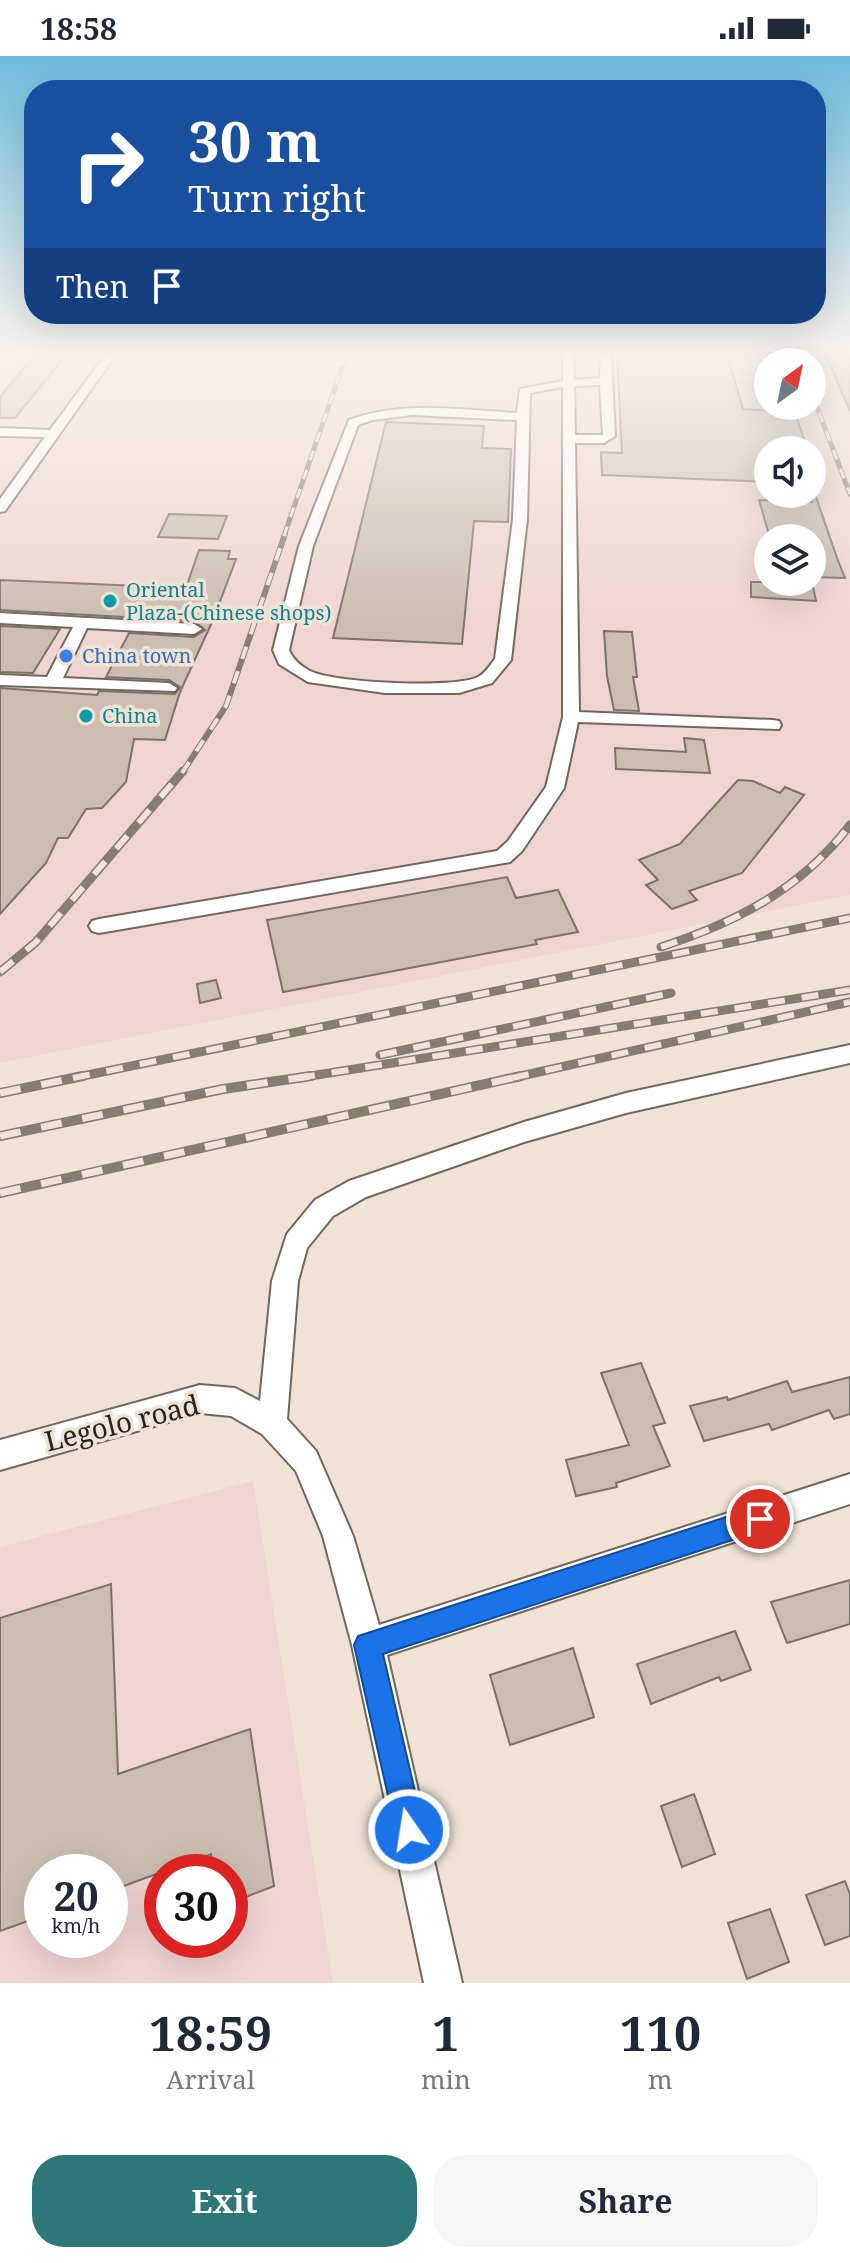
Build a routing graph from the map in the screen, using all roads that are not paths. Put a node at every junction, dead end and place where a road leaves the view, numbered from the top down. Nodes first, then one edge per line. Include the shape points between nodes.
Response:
1 (47, 443) edge
2 (345, 443) edge
3 (524, 443) edge
4 (569, 443) edge
5 (0, 508) edge
6 (0, 618) edge
7 (82, 623) junction
8 (194, 629) dead end
9 (0, 680) edge
10 (53, 682) junction
11 (169, 688) dead end
12 (571, 717) junction
13 (773, 725) dead end
14 (99, 926) dead end
15 (850, 1054) edge
16 (272, 1424) junction
17 (0, 1455) edge
18 (850, 1489) edge
19 (368, 1645) junction
20 (443, 1983) edge

1 - 5 street
2 - 3 street via 306,546 281,650 285,661 308,677 385,688 459,688 486,680 503,660
4 - 12 street
6 - 7 street
7 - 8 street
7 - 10 street
9 - 10 street
10 - 11 street
12 - 13 street
12 - 14 street via 555,788 503,857
15 - 16 street via 626,1103 524,1132 358,1189 324,1208 296,1242 285,1281
16 - 17 street, Legolo road via 235,1402 200,1399
16 - 19 street, Legolo road via 312,1474 338,1536
18 - 19 street
19 - 20 street, Legolo road

